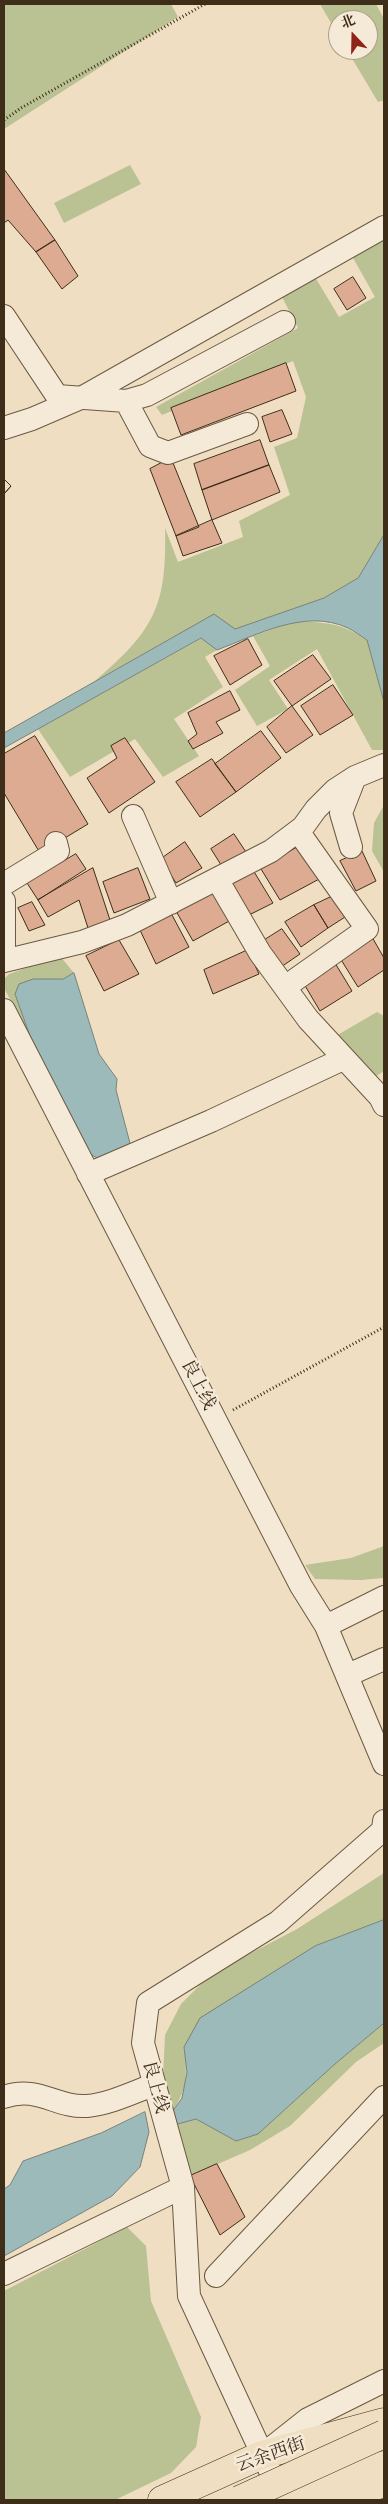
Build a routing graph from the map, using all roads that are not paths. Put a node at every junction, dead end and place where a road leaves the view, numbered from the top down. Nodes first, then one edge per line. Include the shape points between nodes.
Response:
1 (384, 227) edge
2 (4, 316) edge
3 (284, 322) dead end
4 (83, 397) junction
5 (126, 401) junction
6 (247, 424) dead end
7 (4, 428) edge
8 (384, 765) edge
9 (355, 777) junction
10 (133, 816) dead end
11 (298, 831) junction
12 (56, 843) dead end
13 (351, 847) dead end
14 (217, 879) junction
15 (4, 884) edge
16 (4, 901) edge
17 (171, 902) junction
18 (4, 961) edge
19 (285, 987) junction
20 (4, 1010) edge
21 (343, 1059) junction
22 (377, 1082) edge
23 (384, 1105) edge
24 (88, 1174) junction
25 (384, 1597) edge
26 (326, 1626) junction
27 (384, 1658) edge
28 (348, 1675) junction
29 (384, 1764) edge
30 (384, 1821) edge
31 (153, 2085) junction
32 (4, 2097) edge
33 (384, 2097) edge
34 (183, 2188) junction
35 (4, 2274) edge
36 (216, 2276) dead end
37 (384, 2381) edge
38 (384, 2422) edge
39 (384, 2434) edge
40 (262, 2455) junction
41 (384, 2465) edge
42 (384, 2482) edge
43 (162, 2500) edge
44 (238, 2500) edge
45 (285, 2500) edge
46 (345, 2500) edge

1 - 4 street
2 - 4 street via 57,396
3 - 5 street via 147,395
4 - 5 street
4 - 7 street
5 - 6 street via 150,446 168,453
8 - 9 street
9 - 11 street via 335,790
9 - 13 street via 341,812
10 - 17 street
11 - 14 street via 271,851
11 - 19 street via 368,929
12 - 15 street via 58,851
14 - 17 street
14 - 19 street via 260,952
16 - 18 street
17 - 18 street via 126,926 82,942
19 - 21 street via 308,1020
20 - 24 street, 良上线
21 - 22 street
21 - 24 street
22 - 23 street
24 - 26 street, 良上线 via 301,1586
25 - 26 street
26 - 28 street, 良上线
27 - 28 street
28 - 29 street, 良上线
30 - 31 street, 良上线 via 383,1830 278,1922 148,2003 143,2043
31 - 32 street via 87,2106 65,2104 36,2093
31 - 34 street, 良上线
33 - 36 street
34 - 35 street
34 - 40 street, 良上线 via 189,2296
37 - 40 street via 308,2419
38 - 40 main road, 云余西街
39 - 44 main road, bridge
40 - 43 main road, 云余西街
40 - 45 street, 良上线
41 - 45 main road
42 - 46 main road

